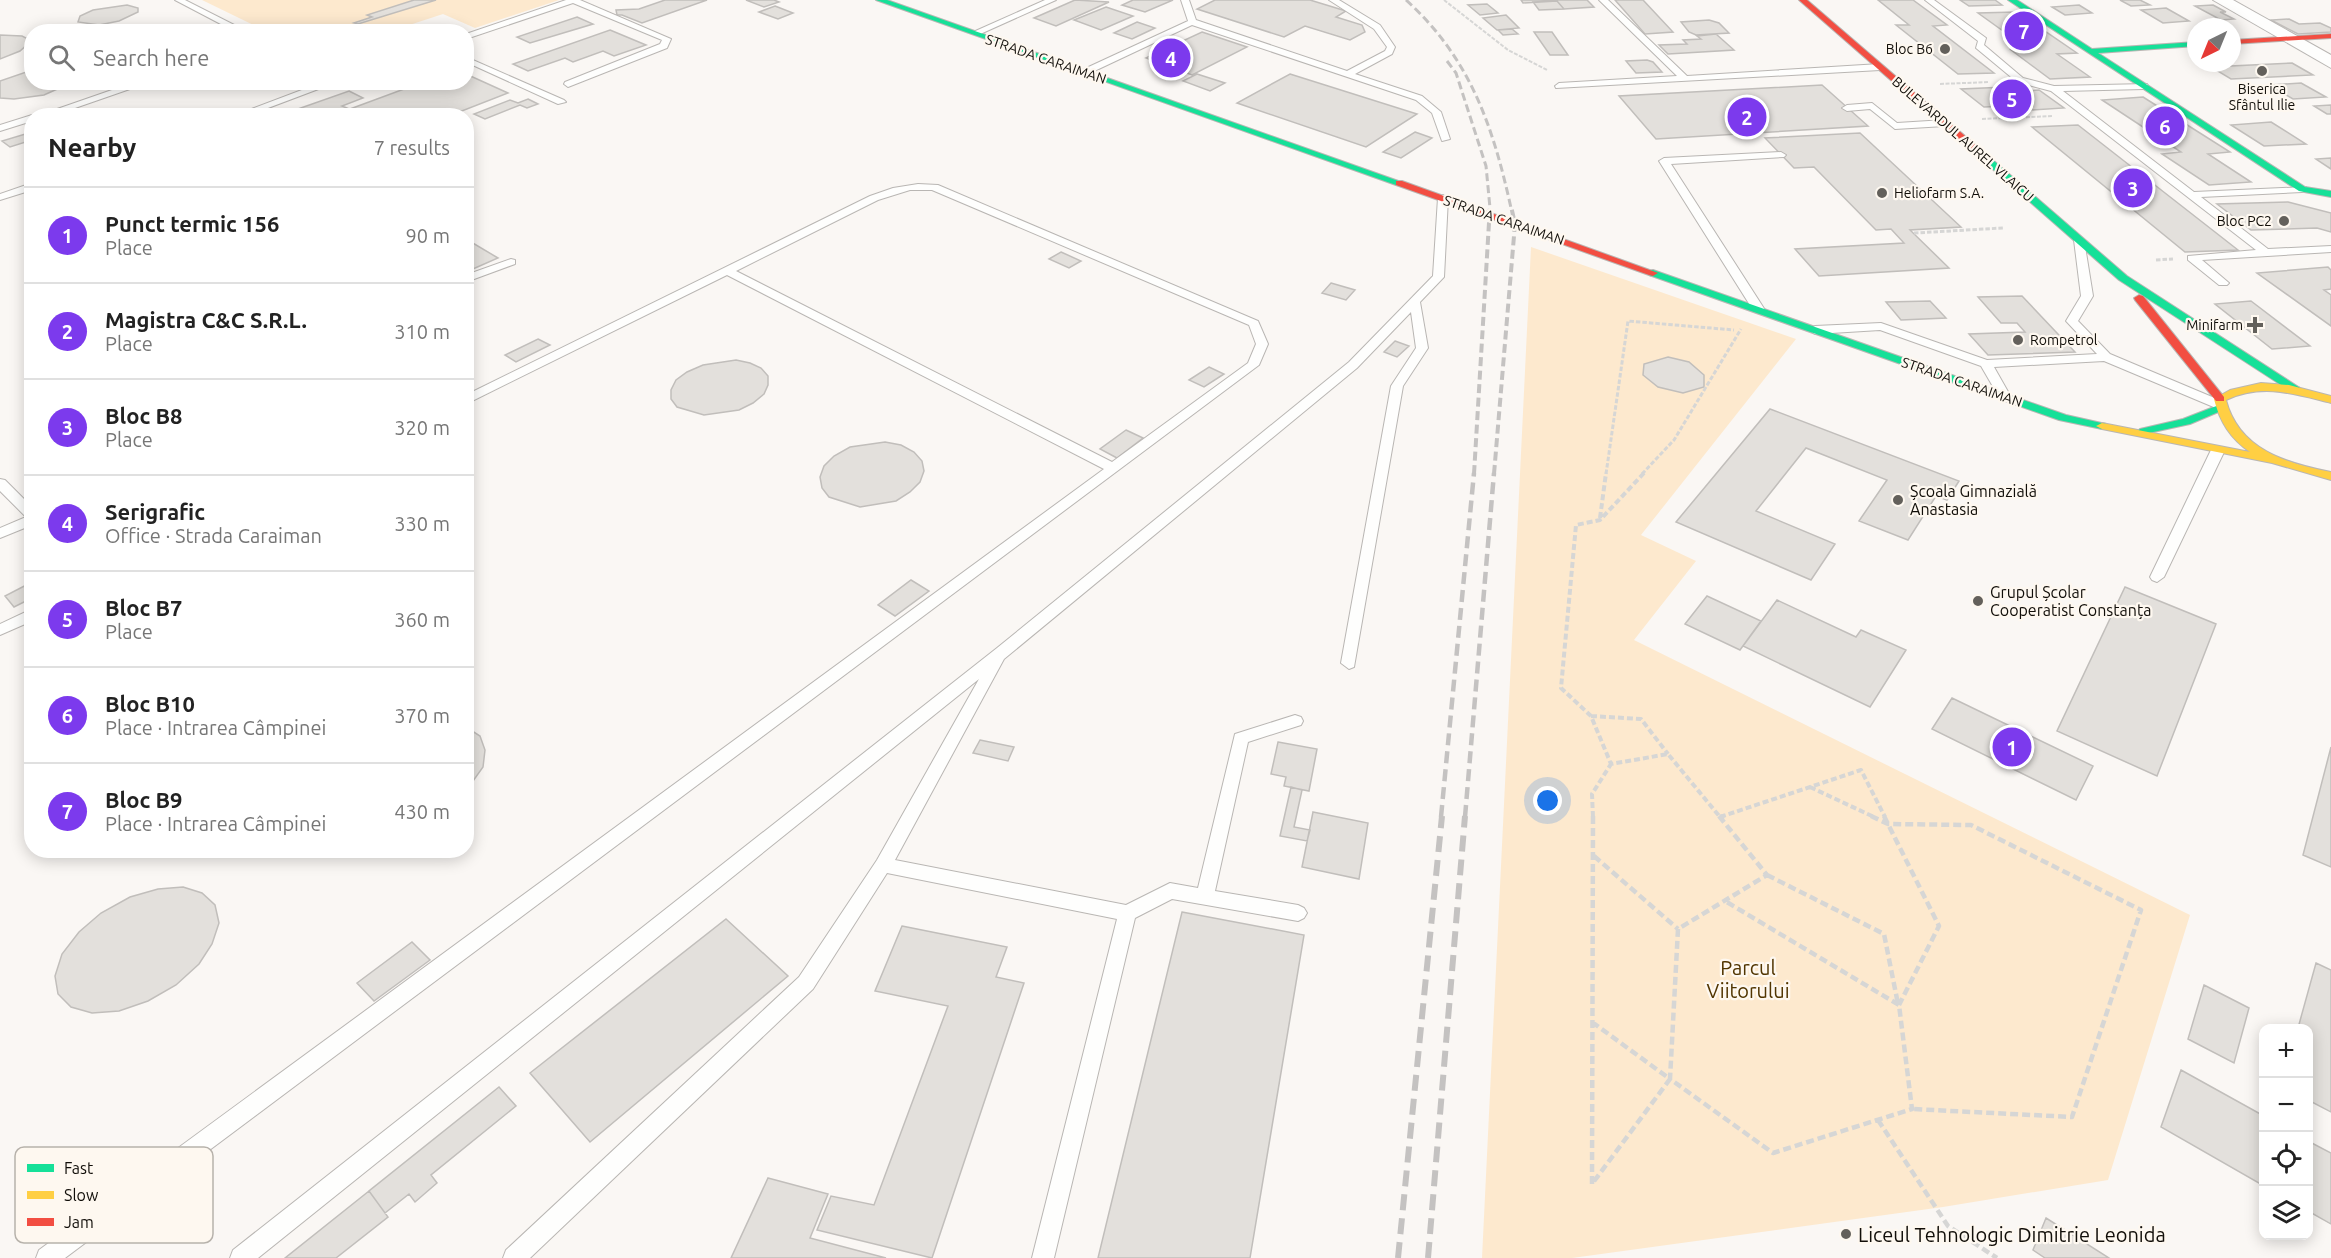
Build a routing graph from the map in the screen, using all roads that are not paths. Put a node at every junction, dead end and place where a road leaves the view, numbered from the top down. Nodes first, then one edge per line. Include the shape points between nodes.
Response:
1 (179, 0) edge
2 (573, 0) edge
3 (880, 0) edge
4 (1052, 0) edge
5 (1185, 0) edge
6 (1333, 0) edge
7 (1603, 0) edge
8 (1803, 0) edge
9 (1929, 0) edge
10 (2012, 0) edge
11 (2221, 0) edge
12 (1192, 22) junction
13 (228, 24) edge
14 (975, 33) junction
15 (474, 34) edge
16 (2331, 36) edge
17 (2289, 39) junction
18 (2241, 42) edge
19 (2187, 46) edge
20 (2090, 51) junction
21 (474, 63) edge
22 (2331, 63) edge
23 (1880, 67) junction
24 (1085, 72) junction
25 (1348, 74) junction
26 (1685, 79) junction
27 (568, 84) dead end
28 (1559, 86) road end
29 (2144, 86) junction
30 (2054, 89) junction
31 (121, 90) edge
32 (310, 90) edge
33 (561, 102) dead end
34 (66, 108) edge
35 (260, 108) edge
36 (1847, 108) dead end
37 (24, 120) edge
38 (1945, 123) junction
39 (0, 128) edge
40 (1445, 139) dead end
41 (1781, 155) dead end
42 (24, 189) edge
43 (2302, 189) junction
44 (2330, 194) edge
45 (2190, 195) junction
46 (0, 197) edge
47 (1443, 198) junction
48 (2079, 240) junction
49 (2331, 249) edge
50 (2266, 252) junction
51 (511, 262) dead end
52 (728, 271) junction
53 (474, 276) edge
54 (2123, 278) junction
55 (2223, 283) dead end
56 (1414, 302) junction
57 (1759, 310) junction
58 (1815, 330) junction
59 (2106, 357) junction
60 (1986, 364) junction
61 (2296, 390) junction
62 (474, 396) edge
63 (2005, 398) junction
64 (2331, 400) edge
65 (2220, 404) junction
66 (2130, 433) junction
67 (2218, 450) junction
68 (2279, 461) junction
69 (1113, 468) junction
70 (2328, 477) edge
71 (0, 483) edge
72 (24, 508) edge
73 (24, 521) edge
74 (0, 533) edge
75 (2157, 577) dead end
76 (24, 618) edge
77 (0, 630) edge
78 (1002, 652) junction
79 (1349, 663) dead end
80 (1295, 721) dead end
81 (883, 865) junction
82 (1205, 897) junction
83 (1127, 913) junction
84 (1298, 913) dead end
85 (197, 1147) edge
86 (67, 1243) edge
87 (47, 1258) edge
88 (241, 1258) edge
89 (514, 1258) edge
90 (1043, 1258) edge

1 - 13 lane
2 - 15 lane
2 - 27 lane via 667,39 664,46
3 - 14 street, STRADA CARAIMAN
4 - 14 lane
5 - 12 lane
6 - 25 lane via 1377,27 1391,47 1389,52
7 - 26 lane
8 - 23 street, BULEVARDUL AUREL VLAICU
9 - 30 lane via 1983,40 1979,46 2020,80
10 - 20 street
11 - 17 street
12 - 24 lane
12 - 25 lane
14 - 24 street, STRADA CARAIMAN
16 - 17 street
17 - 18 street
17 - 22 street
19 - 20 street
20 - 29 street
21 - 33 lane
23 - 26 lane
23 - 38 street, BULEVARDUL AUREL VLAICU
24 - 47 street, STRADA CARAIMAN
25 - 40 lane via 1430,105 1441,120
26 - 28 lane
29 - 30 lane
29 - 43 street
30 - 45 lane
31 - 34 lane
32 - 35 lane
36 - 38 lane via 1872,106 1895,126
37 - 39 lane
38 - 48 street, BULEVARDUL AUREL VLAICU
41 - 57 lane via 1664,160
42 - 46 lane
43 - 44 street
43 - 45 lane
45 - 50 lane
47 - 56 lane via 1438,277
47 - 57 street, STRADA CARAIMAN
48 - 54 street, BULEVARDUL AUREL VLAICU
48 - 59 lane via 2087,296 2072,321
49 - 50 lane
50 - 55 lane via 2192,258
51 - 53 lane
52 - 62 lane
52 - 69 lane
52 - 69 lane via 894,189 934,187 1254,324 1262,344 1253,365
54 - 61 street, BULEVARDUL AUREL VLAICU
54 - 65 street, BULEVARDUL AUREL VLAICU
56 - 78 lane via 1353,365
56 - 79 lane via 1422,348 1397,386
57 - 58 street, STRADA CARAIMAN
58 - 60 lane via 1881,326
58 - 63 street, STRADA CARAIMAN
59 - 60 lane
59 - 65 lane
60 - 63 lane
61 - 64 street
61 - 65 street, STRADA CARAIMAN via 2247,387 2232,390
63 - 66 street, STRADA CARAIMAN via 2063,418
65 - 66 street, STRADA CARAIMAN via 2186,422
65 - 68 street, BULEVARDUL AUREL VLAICU via 2221,417 2232,433
66 - 67 street, STRADA CARAIMAN
67 - 68 street, STRADA CARAIMAN
67 - 75 lane
68 - 70 street
69 - 85 lane
71 - 72 lane
73 - 74 lane
76 - 77 lane
78 - 81 lane
78 - 88 lane
80 - 82 lane via 1241,738
81 - 83 lane
81 - 89 lane via 806,983
82 - 83 lane via 1170,891
82 - 84 lane
83 - 90 lane
86 - 87 lane

